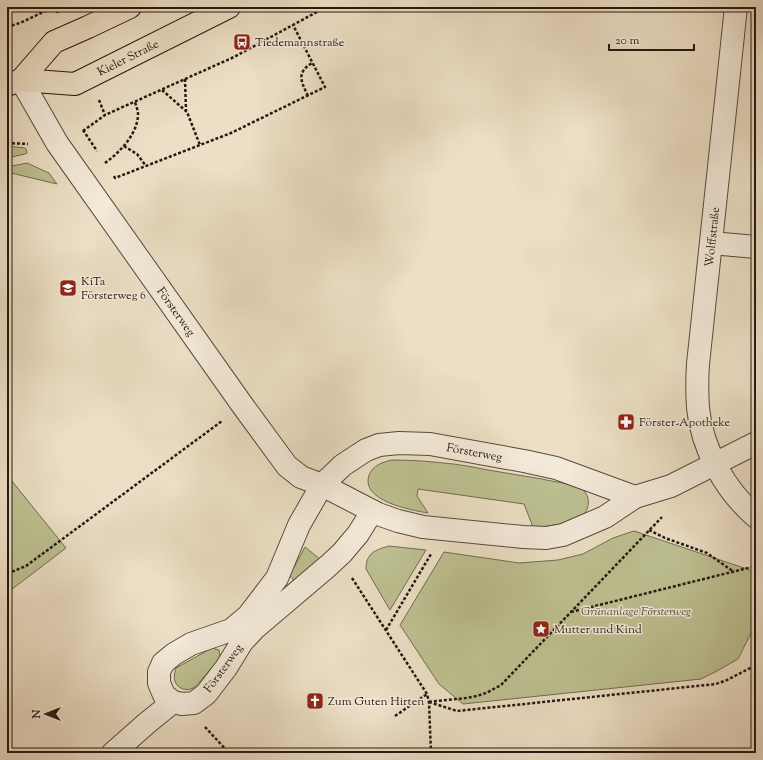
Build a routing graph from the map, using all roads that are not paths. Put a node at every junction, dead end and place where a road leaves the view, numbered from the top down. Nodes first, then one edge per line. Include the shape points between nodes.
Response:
1 (130, 7) edge
2 (229, 7) edge
3 (736, 7) edge
4 (14, 82) edge
5 (711, 243) junction
6 (756, 247) edge
7 (756, 443) edge
8 (715, 464) junction
9 (322, 485) junction
10 (635, 497) junction
11 (372, 511) junction
12 (756, 517) edge
13 (173, 702) junction
14 (114, 753) edge

1 - 4 main road via 54,42
2 - 4 main road, Kieler Straße via 75,84
3 - 5 street, Wolffstraße
4 - 9 street, Försterweg via 287,466 301,477
5 - 6 street
5 - 8 street, Wolffstraße via 697,386 702,427
7 - 8 street, Försterweg
8 - 10 street, Försterweg via 671,486
8 - 12 street via 736,496
9 - 10 street, Försterweg via 343,465 379,445 430,444 556,468
9 - 11 street, Försterweg
9 - 13 street, Försterweg via 299,525 277,578 248,616 231,630 191,644 163,662 159,672 159,683 164,695
10 - 11 street, Försterweg via 605,517 563,535 546,538 423,527
11 - 13 street, Försterweg via 342,553 242,642 206,694 194,703
13 - 14 street

